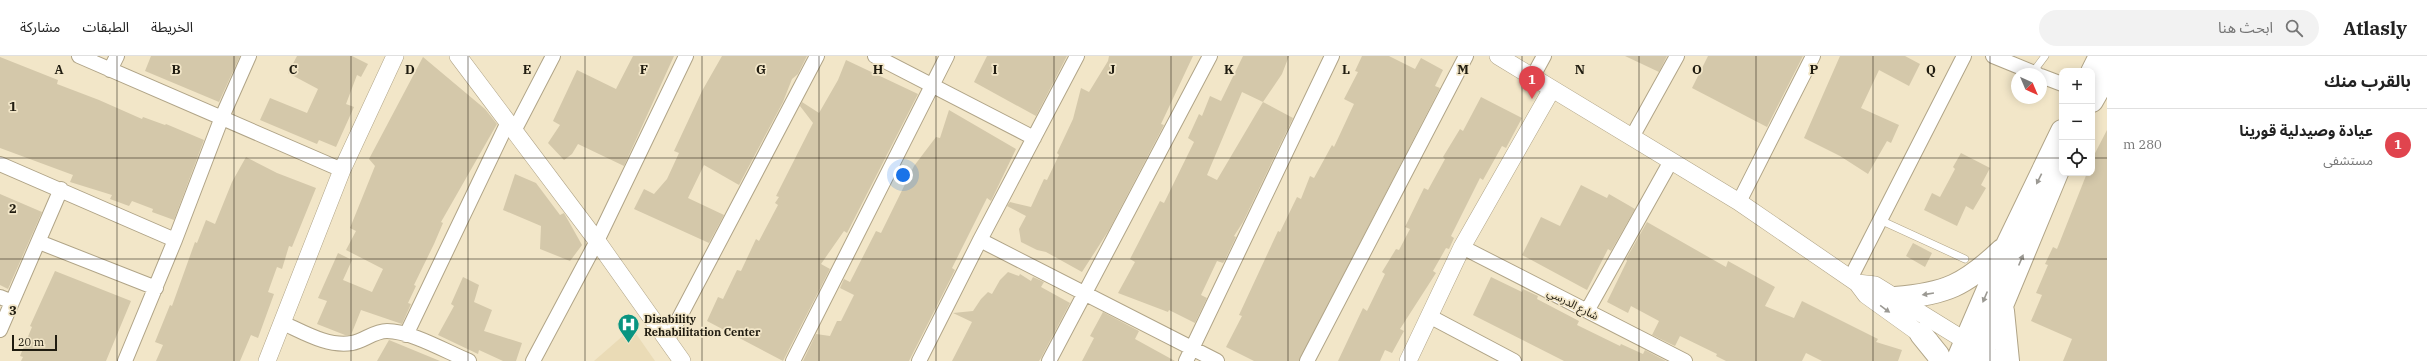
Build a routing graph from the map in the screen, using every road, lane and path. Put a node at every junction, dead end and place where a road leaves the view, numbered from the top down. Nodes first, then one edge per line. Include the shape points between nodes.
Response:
1 (79, 56) edge
2 (116, 56) edge
3 (248, 56) edge
4 (395, 56) edge
5 (458, 56) edge
6 (553, 56) edge
7 (686, 56) edge
8 (817, 56) edge
9 (874, 56) edge
10 (947, 56) edge
11 (1077, 56) edge
12 (1210, 56) edge
13 (1332, 56) edge
14 (1466, 56) edge
15 (1498, 56) edge
16 (1544, 56) edge
17 (1677, 56) edge
18 (1812, 56) edge
19 (1964, 56) edge
20 (1993, 56) edge
21 (2045, 56) edge
22 (2100, 56) edge
23 (2022, 68) edge
24 (2040, 68) edge
25 (2094, 68) edge
26 (110, 70) junction
27 (2107, 74) edge
28 (1532, 78) junction
29 (2047, 78) edge
30 (2059, 83) edge
31 (931, 87) junction
32 (1552, 89) junction
33 (2095, 96) edge
34 (222, 117) junction
35 (511, 127) junction
36 (1632, 137) junction
37 (2059, 137) edge
38 (1034, 138) junction
39 (1671, 161) junction
40 (0, 164) edge
41 (2059, 169) edge
42 (342, 170) junction
43 (61, 189) junction
44 (1738, 202) junction
45 (1880, 220) junction
46 (176, 240) junction
47 (980, 240) junction
48 (597, 241) junction
49 (39, 242) junction
50 (2007, 245) junction
51 (1462, 247) junction
52 (1965, 259) dead end
53 (1854, 281) junction
54 (156, 288) junction
55 (1084, 294) junction
56 (1895, 298) junction
57 (6, 300) edge
58 (2002, 304) junction
59 (1587, 311) junction
60 (1429, 316) junction
61 (283, 323) junction
62 (0, 330) edge
63 (1921, 334) junction
64 (406, 335) junction
65 (667, 341) junction
66 (1982, 354) edge
67 (1189, 355) edge
68 (126, 361) edge
69 (267, 361) edge
70 (469, 361) edge
71 (533, 361) edge
72 (682, 361) edge
73 (793, 361) edge
74 (919, 361) edge
75 (1048, 361) edge
76 (1217, 361) edge
77 (1307, 361) edge
78 (1408, 361) edge
79 (1514, 361) edge
80 (1685, 361) edge
81 (1940, 361) edge
82 (1957, 361) edge
83 (2008, 361) edge

1 - 26 street
2 - 26 street
3 - 34 street
4 - 42 street
5 - 35 street
6 - 35 street
7 - 48 street
8 - 65 street
9 - 31 street
10 - 31 street
11 - 38 street
12 - 55 street
13 - 67 street
14 - 77 street
15 - 28 street
16 - 28 street
17 - 36 street
18 - 44 street
19 - 45 street
20 - 23 street
21 - 24 lane
22 - 25 main road
26 - 34 street
27 - 33 main road
28 - 32 street
29 - 30 street
31 - 38 street
31 - 73 street
32 - 36 street
32 - 51 street
34 - 42 street
34 - 46 street
35 - 48 street
35 - 64 street
36 - 39 street
37 -> 50 main road
38 - 47 street
39 - 44 street
39 - 59 street
40 - 43 street
58 -> 41 main road
42 - 61 street
43 - 46 street
43 - 49 street
44 - 53 street
45 - 52 lane
45 - 53 street
46 - 54 street
47 - 55 street
47 - 74 street
48 - 65 street
48 - 71 street
49 - 54 street
49 - 57 street
50 -> 56 main road via 1988,264 1956,286 1928,295
50 -> 66 main road
51 - 59 street, شارع الدرسي
51 - 60 street
53 - 56 street via 1874,285
53 -> 63 street via 1866,295
54 - 68 street
55 - 67 street
55 - 75 street
56 - 66 street
57 - 62 street
58 - 66 main road
58 - 83 main road
59 - 80 street, شارع الدرسي
60 - 78 street
60 - 79 street
61 - 64 street via 325,342 354,343 386,331
61 - 69 street
63 - 81 main road
63 - 82 street
64 - 70 street
65 - 72 street
66 - 82 main road
67 - 76 street

